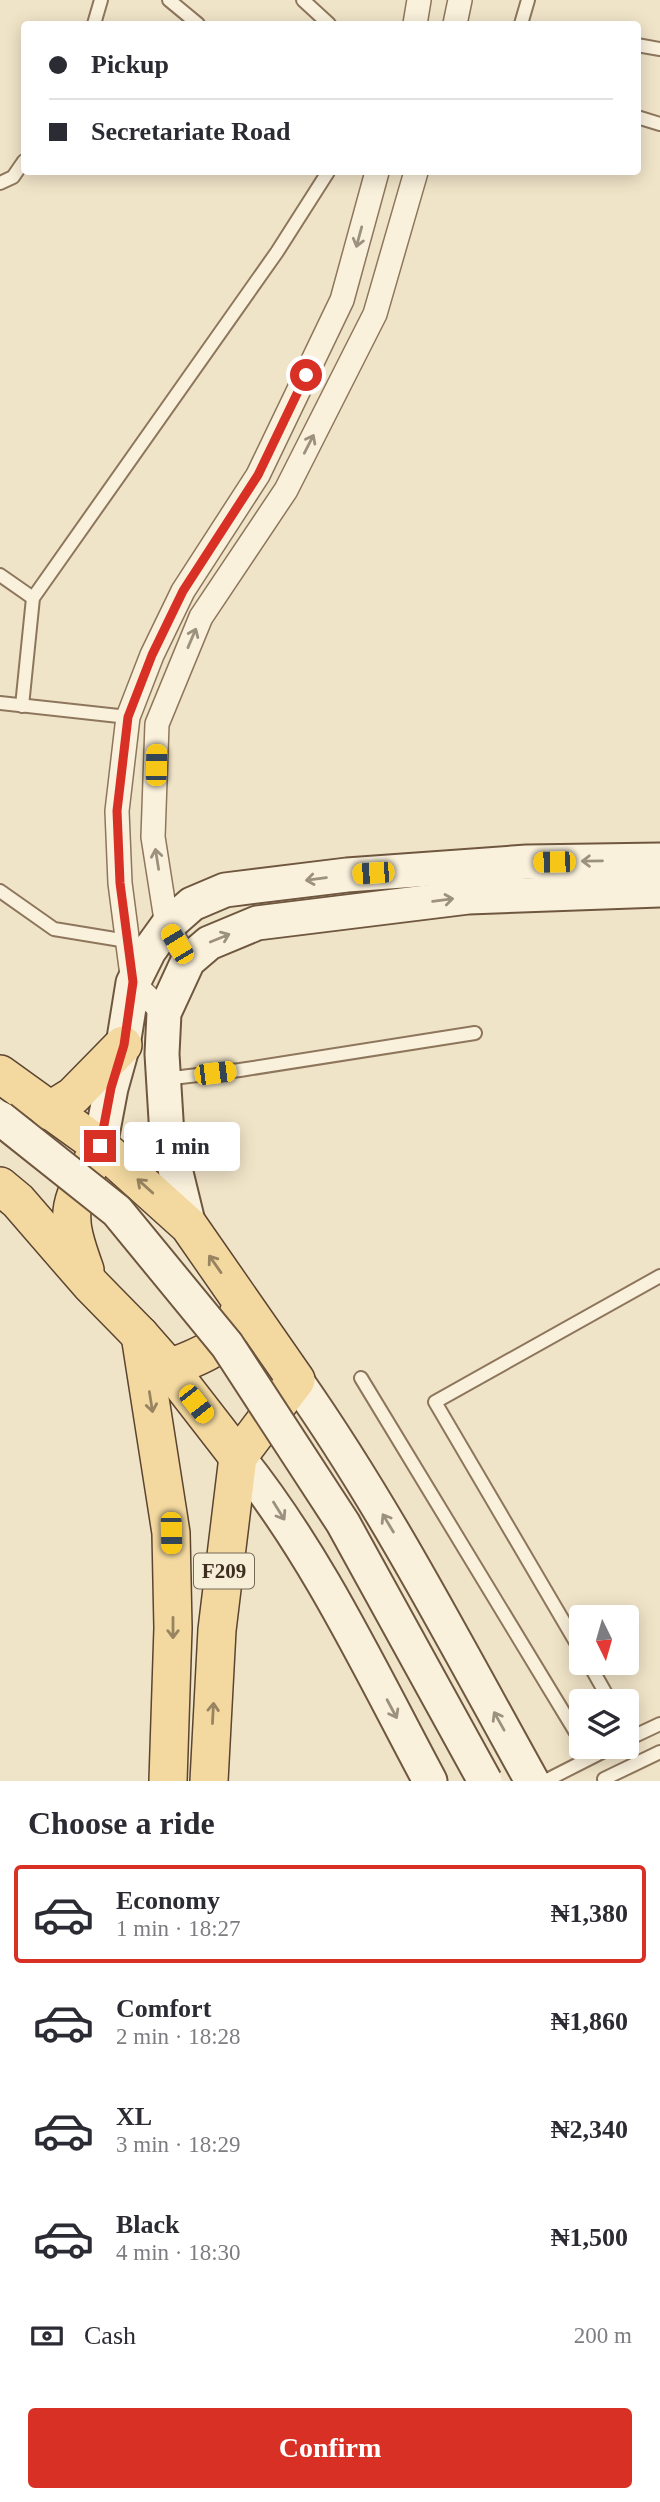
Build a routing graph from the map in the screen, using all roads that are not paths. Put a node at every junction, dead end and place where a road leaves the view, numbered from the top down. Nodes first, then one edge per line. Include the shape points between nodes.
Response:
1 (101, 0) edge
2 (169, 0) edge
3 (303, 0) edge
4 (419, 0) edge
5 (460, 0) edge
6 (527, 0) edge
7 (95, 21) edge
8 (194, 21) edge
9 (326, 21) edge
10 (416, 21) edge
11 (456, 21) edge
12 (526, 21) edge
13 (641, 45) edge
14 (660, 49) edge
15 (641, 118) edge
16 (660, 124) edge
17 (21, 165) edge
18 (326, 175) edge
19 (376, 175) edge
20 (415, 175) edge
21 (0, 183) edge
22 (0, 576) edge
23 (33, 598) junction
24 (0, 704) edge
25 (22, 706) junction
26 (128, 717) junction
27 (157, 724) junction
28 (660, 860) edge
29 (660, 890) edge
30 (0, 891) edge
31 (167, 926) junction
32 (127, 941) junction
33 (188, 961) junction
34 (133, 982) junction
35 (164, 1013) junction
36 (475, 1033) dead end
37 (124, 1045) junction
38 (0, 1074) edge
39 (163, 1079) junction
40 (49, 1111) junction
41 (0, 1118) edge
42 (100, 1146) junction
43 (0, 1186) edge
44 (189, 1226) junction
45 (660, 1276) edge
46 (90, 1284) junction
47 (241, 1300) junction
48 (140, 1335) junction
49 (169, 1368) junction
50 (362, 1378) dead end
51 (296, 1381) junction
52 (238, 1457) junction
53 (569, 1631) edge
54 (569, 1721) edge
55 (660, 1724) edge
56 (639, 1732) edge
57 (660, 1752) edge
58 (578, 1759) edge
59 (592, 1759) edge
60 (605, 1780) edge
61 (168, 1781) edge
62 (209, 1781) edge
63 (430, 1781) edge
64 (485, 1781) edge
65 (532, 1781) edge
66 (545, 1781) edge

1 - 7 lane
2 - 8 lane
3 - 9 lane
4 - 10 street
5 - 11 street
6 - 12 lane
13 - 14 lane
15 - 16 lane
17 - 21 lane via 13,177
18 - 23 lane via 277,252
19 -> 26 street via 342,300 258,475 183,591
27 -> 20 street via 201,617 286,490 375,314
22 - 23 lane
23 - 25 lane
24 - 25 lane
25 - 26 lane
26 - 27 street
26 - 32 street via 117,811
31 -> 27 street via 153,837
28 -> 31 main road via 513,863 347,875 225,890 192,904
33 -> 29 main road via 209,943 257,923 468,897
30 - 32 lane via 54,929
31 - 33 street
31 - 34 main road
32 - 34 street
33 - 35 main road
34 - 35 street
34 - 37 main road
35 - 39 main road
36 - 39 lane
37 - 40 main road via 73,1096
37 - 42 main road
38 - 40 main road
39 - 44 main road via 167,1136
40 - 42 main road
41 - 64 main road, bridge via 117,1211 227,1345 343,1523
44 -> 42 main road
42 - 46 main road via 70,1214
43 - 46 main road
47 -> 44 main road
45 - 53 lane via 435,1402
46 - 48 main road
47 - 49 main road via 234,1329 209,1353
47 - 51 main road
48 - 49 main road
48 -> 61 main road, F209 via 171,1533
49 - 52 main road
50 - 54 lane
51 - 52 main road
65 -> 51 main road via 390,1527
62 -> 52 main road, F209 via 217,1630
52 -> 63 main road via 322,1579
55 - 56 lane
57 - 60 lane
58 - 66 lane
59 - 60 lane

